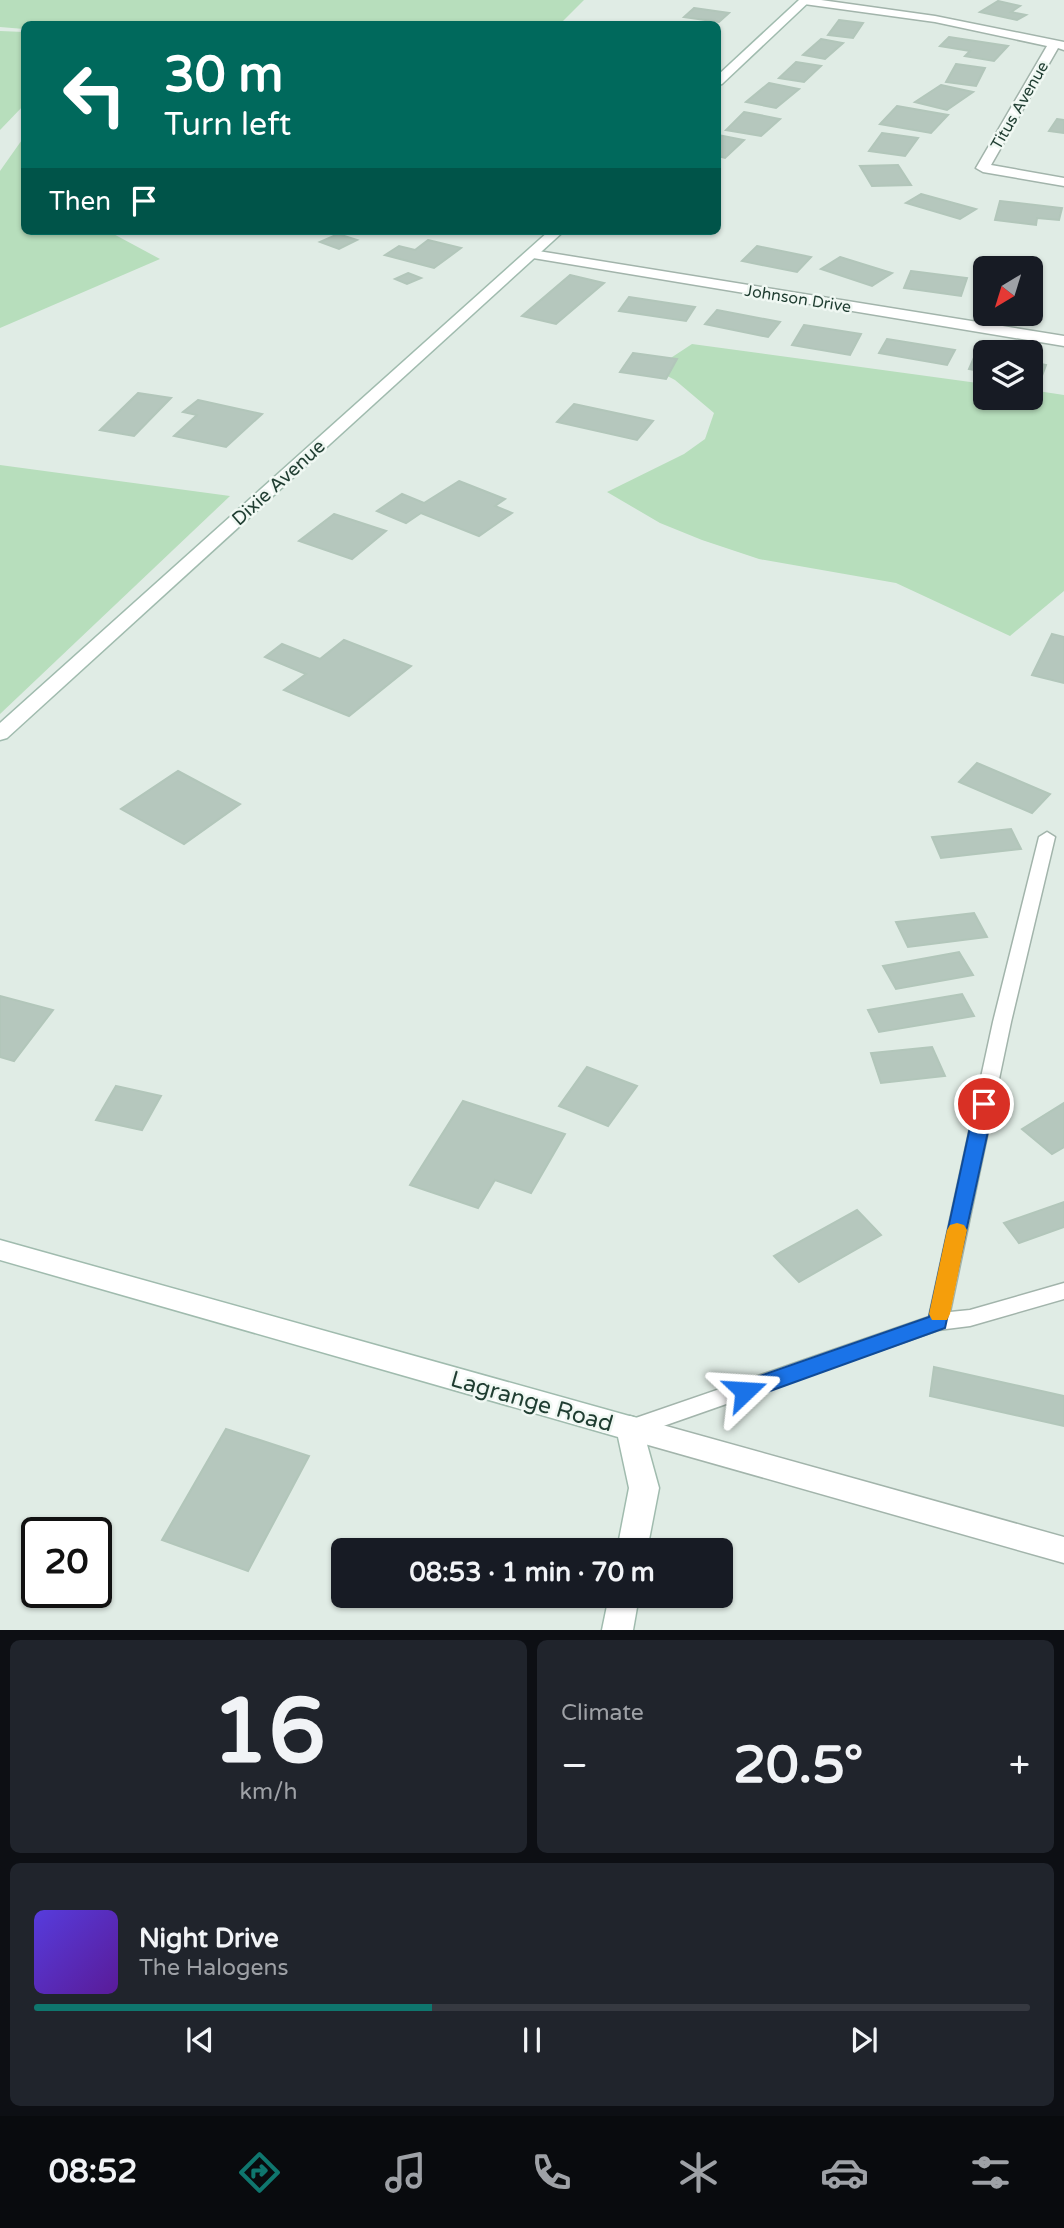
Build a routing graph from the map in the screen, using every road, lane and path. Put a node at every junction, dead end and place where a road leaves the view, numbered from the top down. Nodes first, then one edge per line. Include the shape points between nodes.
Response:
1 (804, 0) edge
2 (1059, 45) edge
3 (721, 78) edge
4 (1064, 182) edge
5 (553, 235) edge
6 (532, 254) junction
7 (1064, 341) edge
8 (0, 734) edge
9 (1047, 836) dead end
10 (0, 1251) edge
11 (1064, 1291) edge
12 (938, 1322) junction
13 (630, 1428) junction
14 (634, 1538) edge
15 (1064, 1550) edge
16 (621, 1608) edge
17 (617, 1629) edge

1 - 2 street via 934,19
1 - 3 street
2 - 4 street, Titus Avenue via 983,168
5 - 6 street, Dixie Avenue
6 - 7 street, Johnson Drive
6 - 8 street, Dixie Avenue
9 - 12 lane
10 - 13 street, Lagrange Road
11 - 12 lane via 970,1318
12 - 13 lane
13 - 14 street via 644,1488
13 - 15 street, Lagrange Road
16 - 17 street

